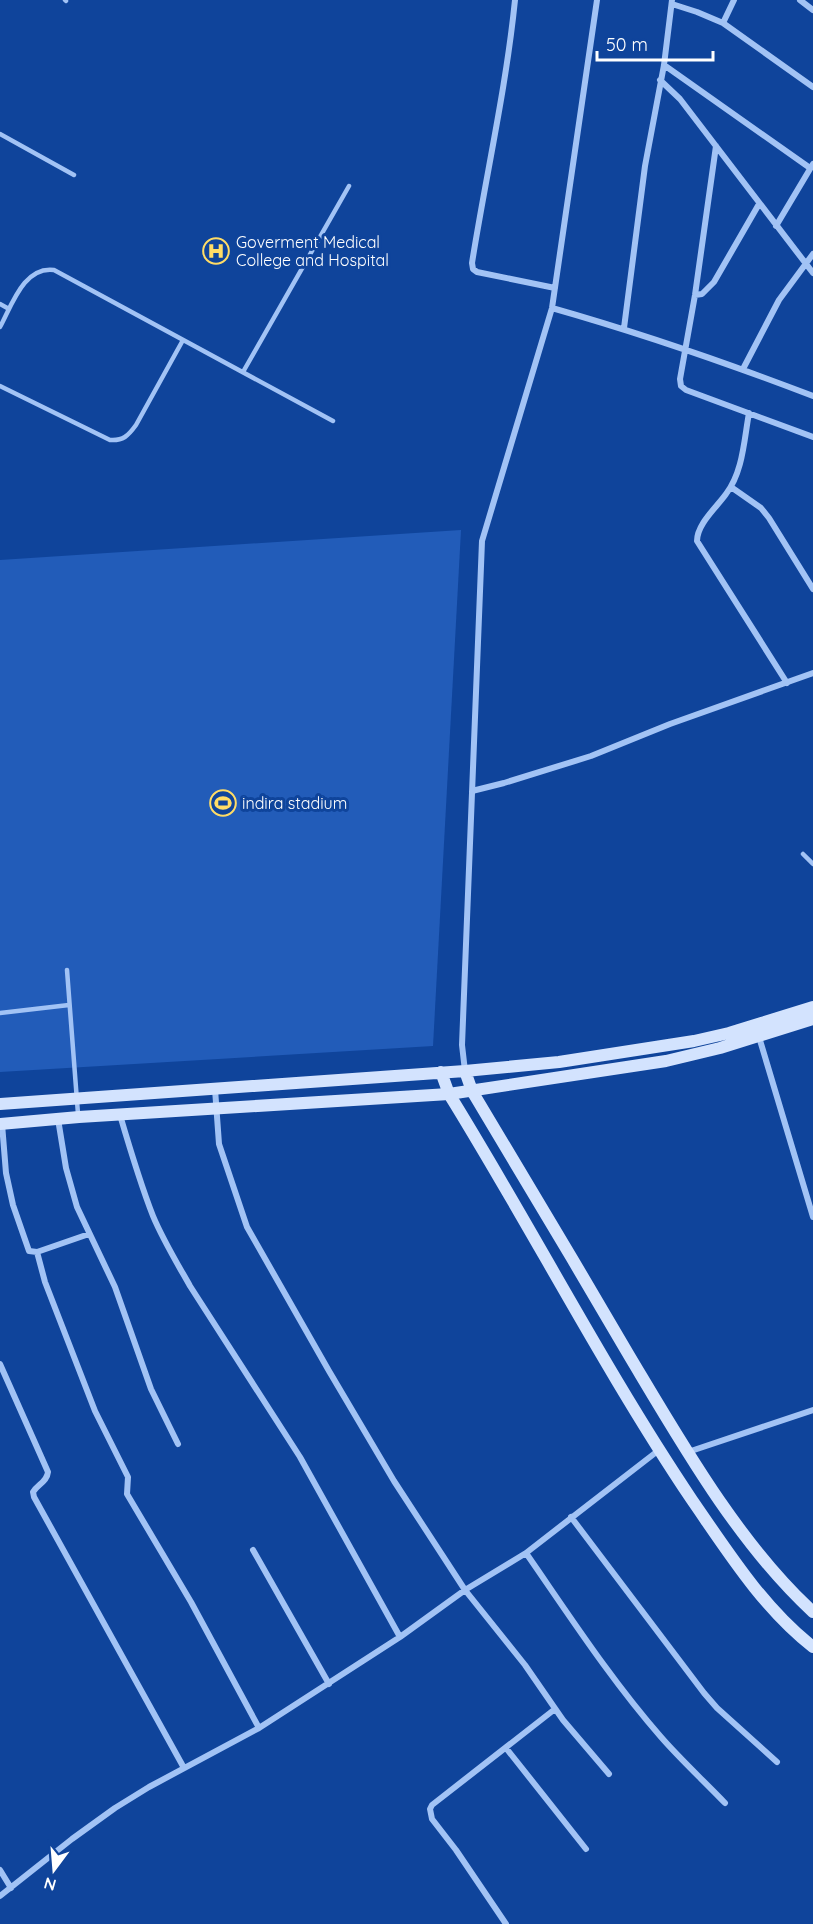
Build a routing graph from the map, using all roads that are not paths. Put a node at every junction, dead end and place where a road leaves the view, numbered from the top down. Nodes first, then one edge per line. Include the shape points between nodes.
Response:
1 (515, 0) edge
2 (597, 0) edge
3 (734, 0) edge
4 (800, 0) edge
5 (672, 2) edge
6 (813, 10) edge
7 (723, 23) junction
8 (664, 65) junction
9 (660, 80) junction
10 (813, 87) edge
11 (0, 134) edge
12 (717, 146) junction
13 (812, 166) edge
14 (74, 175) dead end
15 (349, 186) dead end
16 (759, 204) junction
17 (776, 226) junction
18 (813, 254) edge
19 (805, 263) junction
20 (813, 273) edge
21 (555, 288) junction
22 (695, 295) junction
23 (0, 304) edge
24 (552, 308) junction
25 (9, 309) junction
26 (0, 327) edge
27 (624, 328) junction
28 (183, 340) junction
29 (686, 350) junction
30 (743, 369) junction
31 (243, 372) junction
32 (0, 386) edge
33 (813, 396) edge
34 (749, 413) junction
35 (333, 421) dead end
36 (813, 437) edge
37 (730, 487) junction
38 (813, 589) edge
39 (813, 673) edge
40 (787, 683) junction
41 (472, 790) junction
42 (803, 854) dead end
43 (813, 864) edge
44 (66, 970) dead end
45 (69, 1005) junction
46 (813, 1007) edge
47 (0, 1013) edge
48 (813, 1019) edge
49 (759, 1037) junction
50 (465, 1071) junction
51 (441, 1072) junction
52 (215, 1088) junction
53 (472, 1090) junction
54 (449, 1094) junction
55 (76, 1098) junction
56 (0, 1104) edge
57 (216, 1109) junction
58 (120, 1115) junction
59 (79, 1117) junction
60 (58, 1119) junction
61 (1, 1124) edge
62 (810, 1198) edge
63 (813, 1217) edge
64 (89, 1234) junction
65 (37, 1252) junction
66 (0, 1364) edge
67 (813, 1410) edge
68 (178, 1444) dead end
69 (659, 1450) junction
70 (687, 1453) junction
71 (571, 1517) junction
72 (253, 1550) dead end
73 (525, 1553) junction
74 (465, 1590) junction
75 (813, 1612) edge
76 (400, 1637) junction
77 (813, 1647) edge
78 (329, 1684) junction
79 (555, 1709) junction
80 (259, 1728) junction
81 (506, 1748) junction
82 (777, 1762) dead end
83 (184, 1768) junction
84 (609, 1774) dead end
85 (725, 1803) dead end
86 (586, 1849) dead end
87 (0, 1870) edge
88 (11, 1888) junction
89 (0, 1896) edge
90 (506, 1924) edge

1 - 21 street via 472,263 477,272
2 - 21 street
3 - 7 street
4 - 6 street
5 - 7 street
5 - 8 street
7 - 10 street
8 - 9 street
8 - 13 street
9 - 12 street
9 - 27 street
11 - 14 lane
12 - 16 street
12 - 22 street
13 - 17 street
15 - 31 lane
16 - 17 street
16 - 22 street via 714,282 708,290
17 - 19 street
18 - 19 street
19 - 20 street
19 - 30 street via 779,300
21 - 24 street
22 - 29 street
23 - 25 lane
24 - 27 street
24 - 41 street via 482,541
25 - 26 lane
25 - 28 lane via 27,279 45,269 54,270
27 - 29 street
28 - 31 lane
28 - 32 lane via 136,425 119,441
29 - 30 street
29 - 34 street via 681,386
30 - 33 street
31 - 35 lane
34 - 36 street
34 - 37 street via 739,469
37 - 38 street via 761,508
37 - 40 street via 697,533 697,541
39 - 40 street
40 - 41 street via 591,756
41 - 50 street via 462,1045
42 - 43 lane
44 - 45 lane
45 - 47 lane
45 - 55 lane
46 - 50 street via 694,1041 581,1059
48 - 49 street
49 - 53 street via 666,1061
49 - 62 street
50 - 51 street
50 - 53 street
51 - 52 street
51 - 54 street
52 - 55 street
52 - 57 street
53 - 54 street
53 - 70 street
54 - 57 street
54 - 69 street
55 - 56 street
55 - 59 lane
57 - 58 street
57 - 74 street via 219,1144 247,1227 394,1481
58 - 59 street
58 - 76 street via 137,1174 174,1258 300,1457
59 - 60 street
60 - 61 street
60 - 64 street via 70,1188
61 - 65 street via 13,1205 26,1246 32,1253
62 - 63 street
64 - 65 street
64 - 68 street via 115,1287 151,1389
65 - 80 street via 95,1411 128,1477 127,1494
66 - 83 street via 48,1472 45,1482 33,1492 34,1497
67 - 70 street
69 - 71 street
69 - 77 street via 758,1592
70 - 75 street via 774,1571
71 - 73 street
71 - 82 street via 704,1694
72 - 78 street
73 - 74 street
73 - 85 street via 662,1739
74 - 76 street
74 - 79 street
76 - 78 street
78 - 80 street
79 - 81 street
79 - 84 street
80 - 83 street
81 - 86 street
81 - 90 street via 432,1805 429,1814
83 - 88 street via 72,1839
87 - 88 street
88 - 89 street

